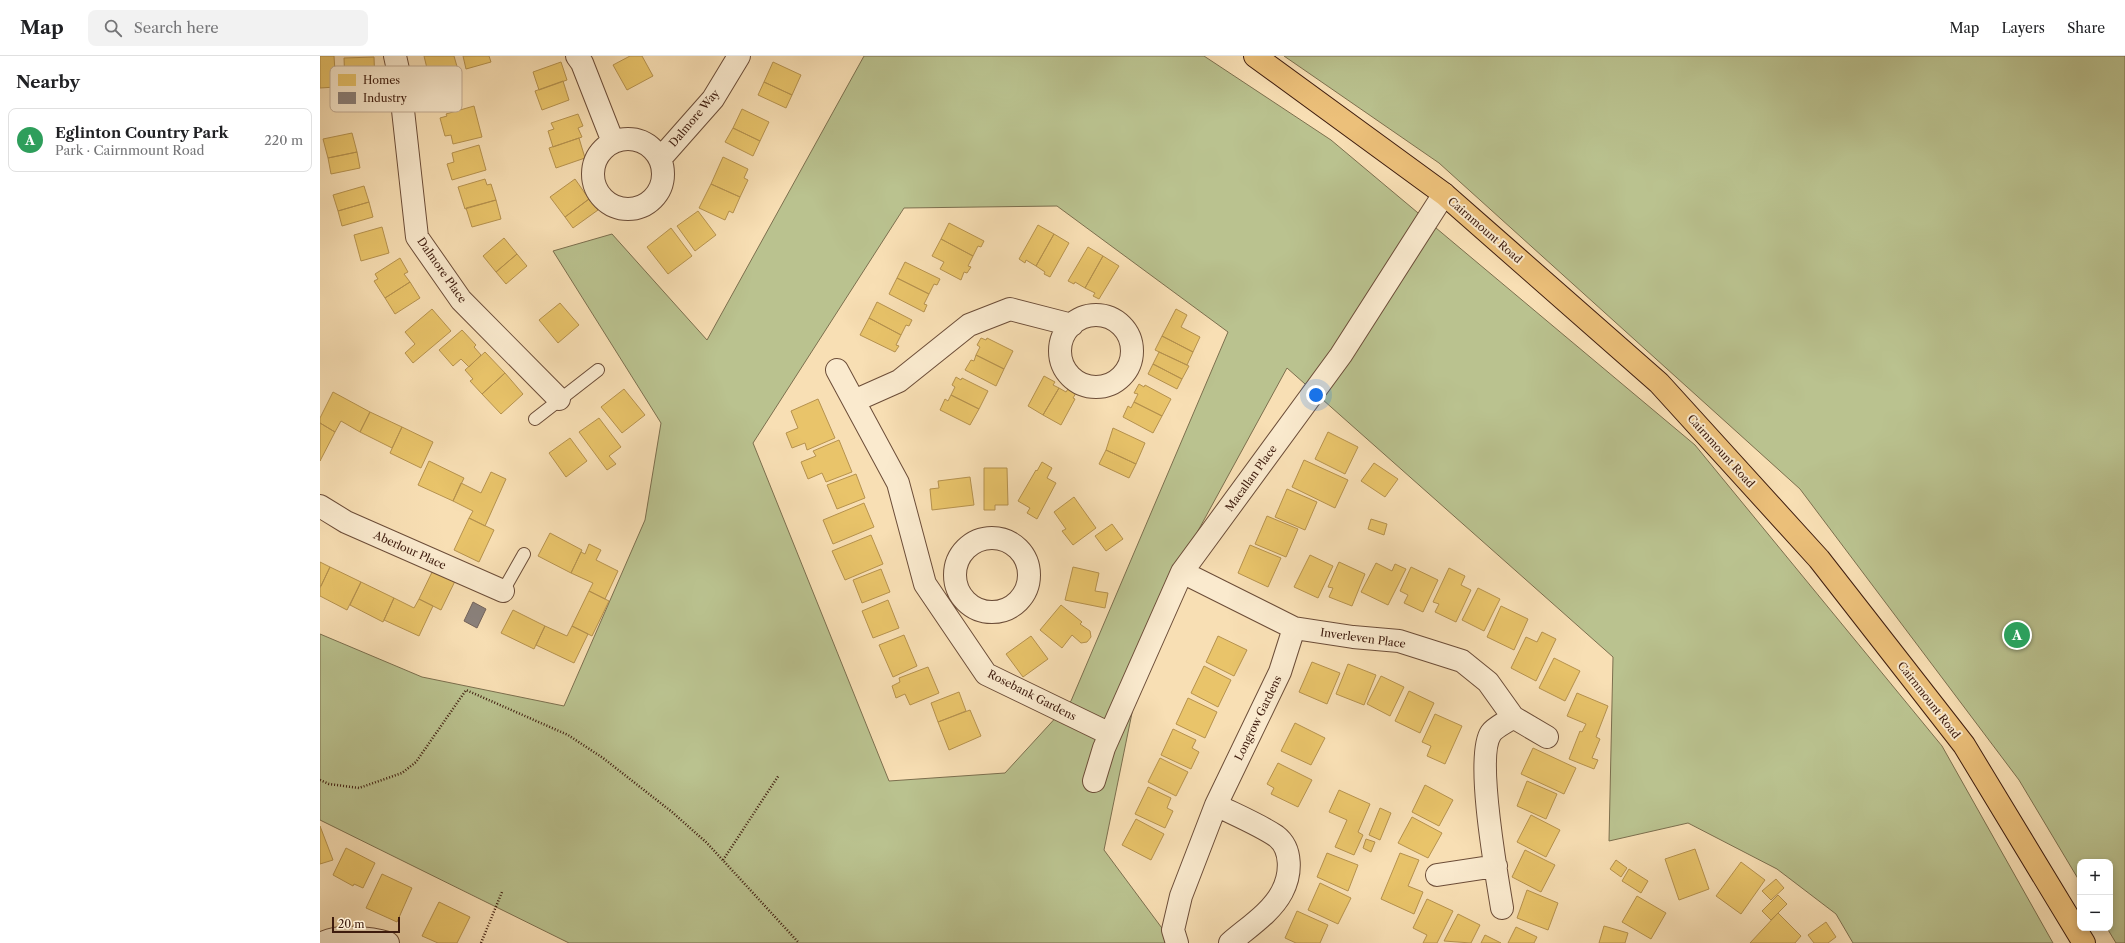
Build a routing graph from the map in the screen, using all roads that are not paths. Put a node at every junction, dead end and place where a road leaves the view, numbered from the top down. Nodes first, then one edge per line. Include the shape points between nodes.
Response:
1 (395, 56) edge
2 (577, 56) edge
3 (739, 56) edge
4 (1255, 56) edge
5 (397, 66) edge
6 (403, 112) edge
7 (613, 142) junction
8 (660, 159) junction
9 (1444, 194) junction
10 (1072, 325) dead end
11 (598, 370) dead end
12 (837, 370) dead end
13 (558, 399) junction
14 (854, 401) junction
15 (535, 419) dead end
16 (320, 506) edge
17 (524, 554) dead end
18 (1182, 572) junction
19 (955, 578) dead end
20 (924, 584) junction
21 (503, 591) joint
22 (1294, 628) junction
23 (1513, 717) junction
24 (1110, 734) junction
25 (1547, 737) dead end
26 (1094, 781) dead end
27 (1216, 805) junction
28 (1496, 866) junction
29 (1437, 875) dead end
30 (1502, 908) dead end
31 (323, 937) edge
32 (388, 943) edge
33 (1177, 943) edge
34 (1230, 943) edge
35 (2084, 943) edge

1 - 5 street, Dalmore Place
2 - 7 street
3 - 8 street, Dalmore Way via 713,99
4 - 9 main road, Cairnmount Road
6 - 13 street, Dalmore Place via 417,237 461,300
7 - 8 street, Dalmore Way via 637,140 653,149
7 - 8 street via 604,148 597,158 594,170 595,183 600,194 612,205 624,208 640,207 650,201 660,188 663,176
9 - 18 street, Macallan Place via 1341,355
9 - 35 main road, Cairnmount Road via 1659,383 1819,559 1964,745
10 - 14 street via 1010,309 969,324 899,381
11 - 13 lane
12 - 14 street, Rosebank Gardens
13 - 15 lane
14 - 20 street, Rosebank Gardens via 898,483
16 - 21 street, Aberlour Place via 346,522
17 - 21 lane
18 - 22 street, Inverleven Place
18 - 24 street, Macallan Place
19 - 20 street
20 - 24 street, Rosebank Gardens via 986,674
22 - 23 street, Inverleven Place via 1399,641 1462,661 1488,682
22 - 27 street, Longrow Gardens via 1280,672
23 - 25 street, Inverleven Place
23 - 28 street via 1491,733 1485,750 1489,822
24 - 26 street, Macallan Place
27 - 33 street, Longrow Gardens via 1181,896 1173,930
27 - 34 street via 1276,837 1287,850 1290,864 1282,892 1268,910
28 - 29 street
28 - 30 street
31 - 32 street

